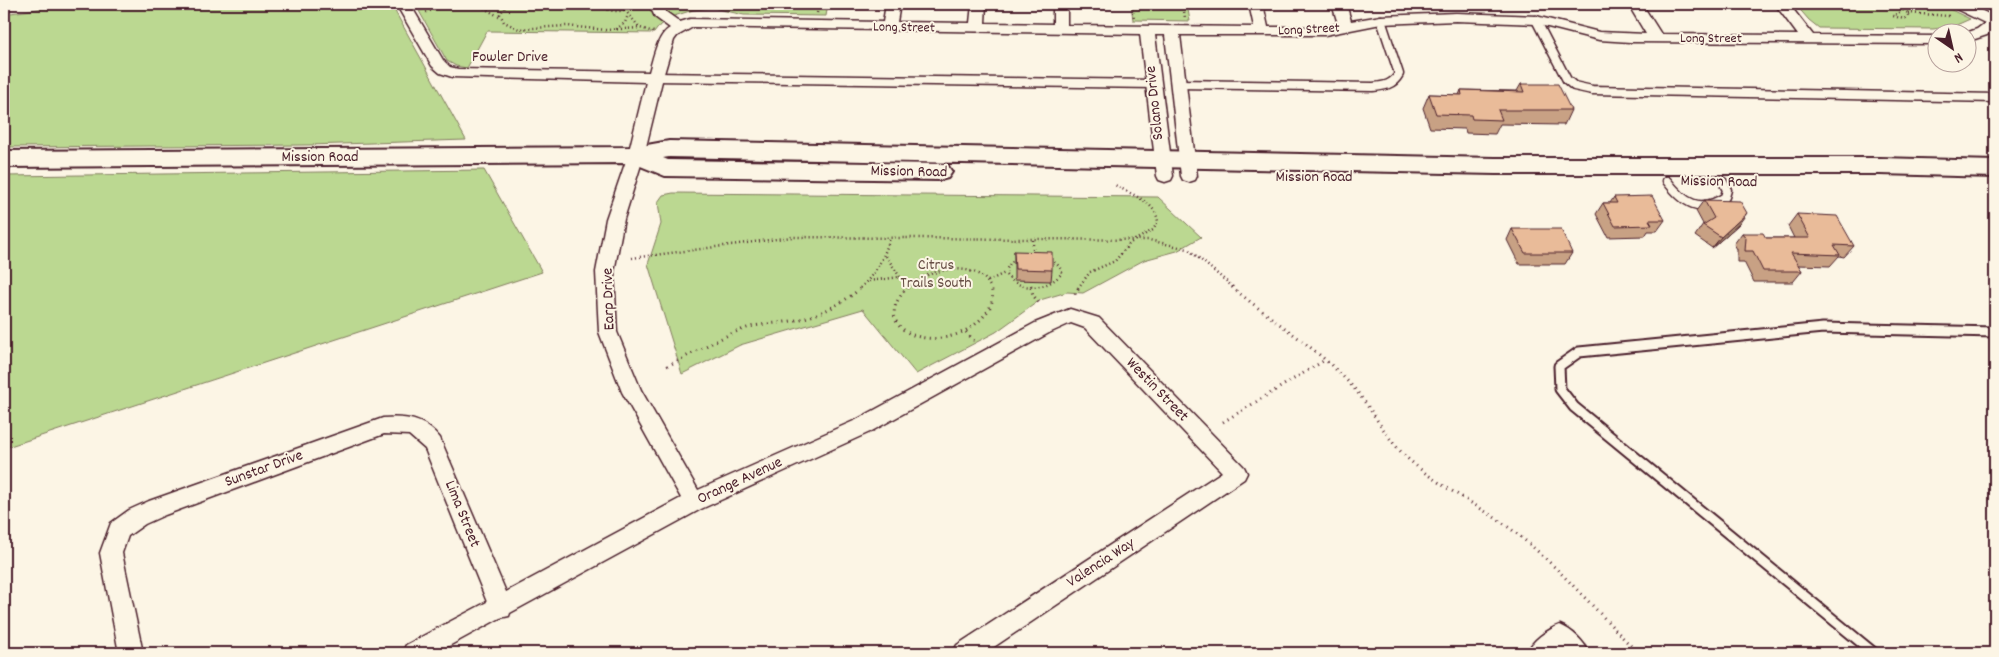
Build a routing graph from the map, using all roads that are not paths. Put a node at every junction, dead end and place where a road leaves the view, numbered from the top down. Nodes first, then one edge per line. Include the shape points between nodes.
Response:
1 (403, 4) edge
2 (656, 4) edge
3 (894, 4) edge
4 (979, 4) edge
5 (1060, 4) edge
6 (1256, 4) edge
7 (1338, 4) edge
8 (1488, 4) edge
9 (1635, 4) edge
10 (1782, 4) edge
11 (1955, 9) edge
12 (1494, 18) junction
13 (1381, 20) junction
14 (1536, 20) junction
15 (1995, 22) edge
16 (1141, 26) junction
17 (1179, 26) junction
18 (890, 27) junction
19 (679, 28) junction
20 (1346, 28) junction
21 (978, 29) junction
22 (1060, 30) junction
23 (1262, 32) junction
24 (1976, 34) edge
25 (1656, 38) junction
26 (1809, 39) junction
27 (1926, 40) edge
28 (655, 77) junction
29 (1154, 84) junction
30 (1178, 84) junction
31 (1995, 98) edge
32 (636, 155) junction
33 (4, 159) edge
34 (1163, 167) junction
35 (1188, 168) junction
36 (1995, 169) edge
37 (1995, 185) edge
38 (1070, 316) joint
39 (1995, 332) edge
40 (414, 427) joint
41 (1238, 473) joint
42 (694, 502) junction
43 (501, 608) junction
44 (131, 653) edge
45 (414, 653) edge
46 (965, 653) edge
47 (1540, 653) edge
48 (1578, 653) edge
49 (1874, 653) edge

1 - 28 street, Fowler Drive via 437,63 457,74
2 - 19 street via 660,14
3 - 18 street
4 - 21 street
5 - 22 street
6 - 23 street
7 - 20 street
8 - 12 street
9 - 25 street
10 - 26 street
11 - 15 street
12 - 13 street, Long Street
12 - 14 street, Long Street
13 - 20 street, Long Street
13 - 30 lane via 1398,74 1396,81 1388,86
14 - 25 street, Long Street via 1599,36
14 - 31 lane via 1567,80 1574,86 1592,90
15 - 24 street
16 - 17 street, Long Street
16 - 22 street, Long Street
16 - 29 street, Solano Drive
17 - 23 street, Long Street
17 - 30 street, Solano Drive
18 - 19 street, Long Street via 698,23
18 - 21 street, Long Street
19 - 28 street, Earp Drive via 667,40
20 - 23 street, Long Street
21 - 22 street, Long Street
25 - 26 street, Long Street
26 - 27 street, Long Street
28 - 29 lane
28 - 32 street, Earp Drive
29 - 30 street
29 - 34 street, Solano Drive
30 - 35 street, Solano Drive
32 - 33 street, Mission Road
32 - 34 street, Mission Road via 665,168
32 - 42 street, Earp Drive via 615,219 605,272 608,332 632,392
34 - 35 street, Mission Road
35 - 36 street, Mission Road via 1880,166
35 - 37 street, Mission Road via 1667,181
38 - 41 street, Westin Street via 1092,323
38 - 42 street, Orange Avenue via 1042,328 863,426
39 - 49 lane via 1823,328 1579,352 1559,366 1560,390 1574,407
40 - 43 street, Lima Street via 433,444
40 - 44 street, Sunstar Drive via 400,424 383,426 157,508 136,517 119,530 111,553
41 - 46 street, Valencia Way
42 - 43 street, Orange Avenue
43 - 45 street, Orange Avenue
47 - 48 street via 1560,636

